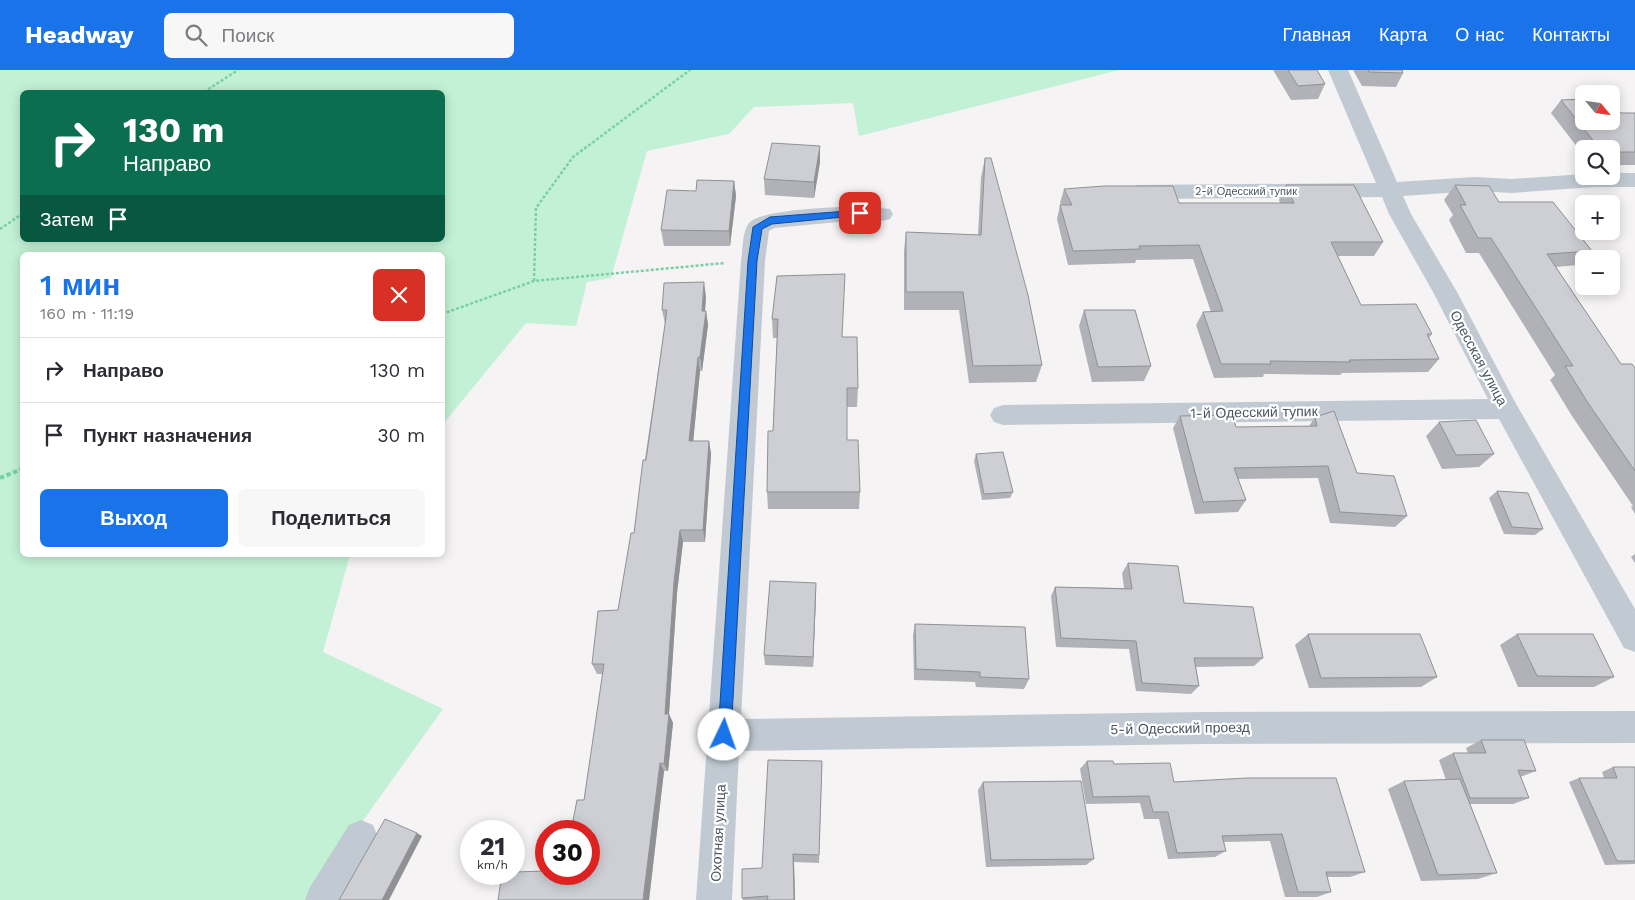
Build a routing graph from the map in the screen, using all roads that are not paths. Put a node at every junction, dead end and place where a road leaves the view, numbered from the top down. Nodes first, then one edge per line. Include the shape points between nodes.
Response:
1 (1338, 70) edge
2 (1635, 180) edge
3 (1389, 190) junction
4 (1122, 192) edge
5 (882, 214) dead end
6 (1506, 409) junction
7 (1003, 414) dead end
8 (1635, 638) edge
9 (1635, 727) edge
10 (724, 735) junction
11 (361, 838) dead end
12 (323, 900) edge
13 (714, 900) edge

1 - 3 street, Одесская улица
2 - 3 street, 2-й Одесский тупик via 1512,186 1475,184
3 - 4 street, 2-й Одесский тупик
3 - 6 street, Одесская улица
5 - 10 street, Охотная улица via 770,221 758,227 752,261
6 - 7 street, 1-й Одесский тупик
6 - 8 street, Одесская улица
9 - 10 street, 5-й Одесский проезд via 1204,728
10 - 13 street, Охотная улица
11 - 12 street

